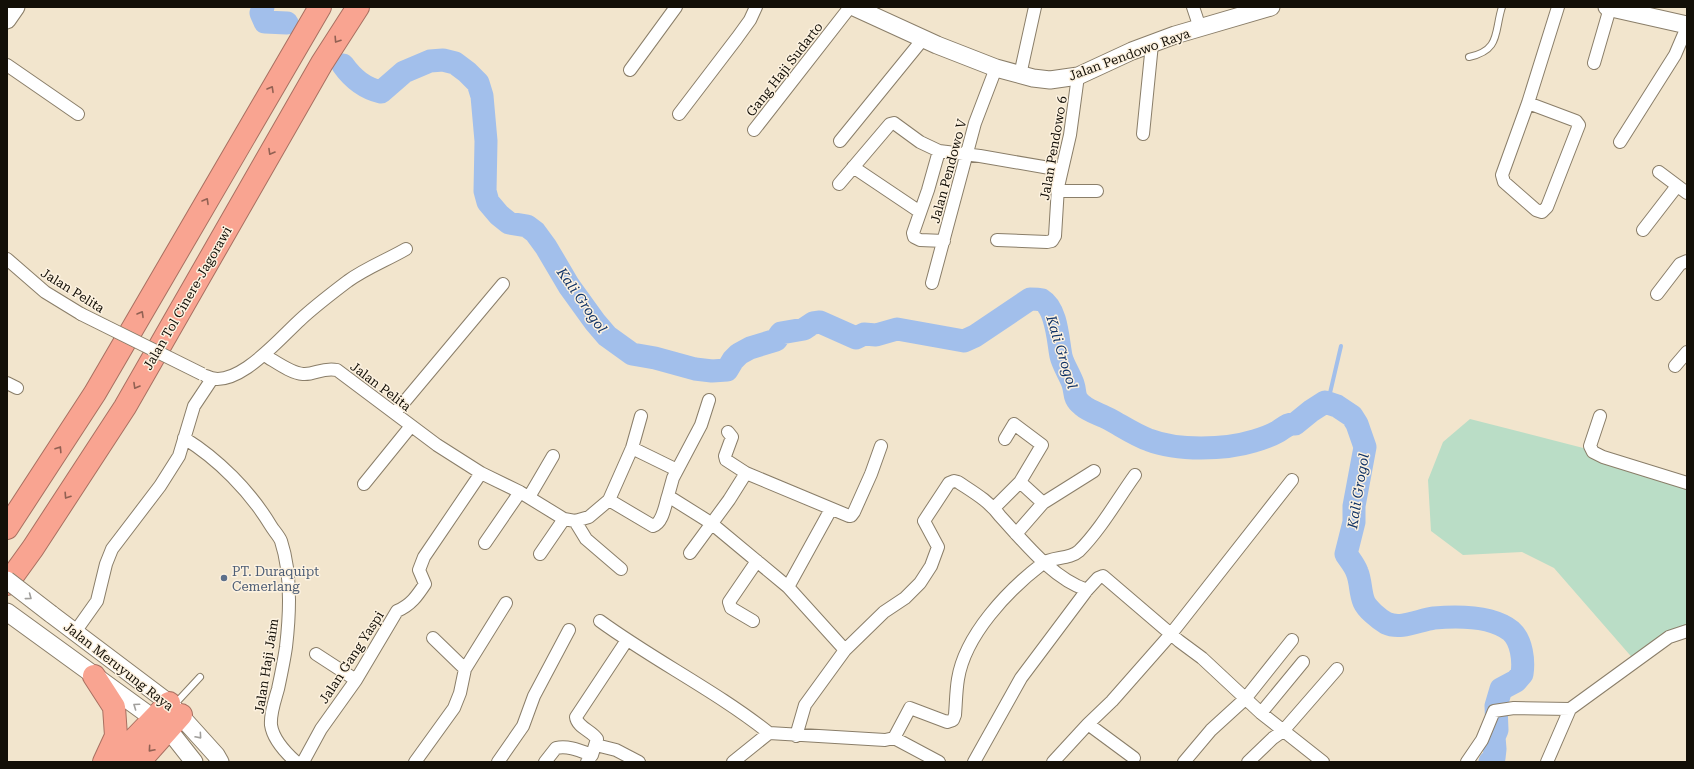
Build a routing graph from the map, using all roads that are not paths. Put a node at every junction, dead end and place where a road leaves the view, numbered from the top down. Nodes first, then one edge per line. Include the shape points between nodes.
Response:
1 (16, 7) edge
2 (320, 7) edge
3 (358, 7) edge
4 (676, 7) edge
5 (756, 7) edge
6 (850, 7) edge
7 (854, 7) edge
8 (1035, 7) edge
9 (1193, 7) edge
10 (1271, 7) edge
11 (1502, 7) edge
12 (1558, 7) edge
13 (1608, 7) edge
14 (7, 20) edge
15 (1687, 26) edge
16 (1200, 28) junction
17 (923, 39) junction
18 (1152, 44) junction
19 (1470, 57) dead end
20 (1594, 63) dead end
21 (7, 65) edge
22 (996, 68) junction
23 (630, 70) dead end
24 (1020, 75) junction
25 (1078, 76) junction
26 (1528, 103) junction
27 (78, 114) dead end
28 (679, 114) dead end
29 (754, 130) dead end
30 (1143, 134) dead end
31 (840, 141) dead end
32 (1620, 142) dead end
33 (939, 151) junction
34 (968, 154) junction
35 (853, 167) junction
36 (1061, 170) junction
37 (1659, 172) dead end
38 (838, 184) dead end
39 (1677, 186) junction
40 (1058, 191) junction
41 (1097, 191) dead end
42 (1687, 193) edge
43 (920, 212) junction
44 (1644, 230) dead end
45 (997, 240) dead end
46 (944, 241) junction
47 (406, 249) dead end
48 (7, 258) edge
49 (1687, 262) edge
50 (932, 282) dead end
51 (503, 284) dead end
52 (1657, 294) dead end
53 (1687, 352) edge
54 (264, 355) junction
55 (1675, 366) dead end
56 (207, 376) junction
57 (709, 400) dead end
58 (395, 413) junction
59 (641, 416) dead end
60 (1600, 416) dead end
61 (411, 426) junction
62 (728, 432) dead end
63 (184, 438) junction
64 (1005, 440) dead end
65 (881, 446) dead end
66 (632, 448) junction
67 (553, 456) dead end
68 (677, 470) junction
69 (1094, 471) dead end
70 (746, 473) junction
71 (481, 474) junction
72 (1135, 475) dead end
73 (1292, 480) dead end
74 (1020, 482) junction
75 (1687, 483) edge
76 (364, 484) dead end
77 (524, 494) junction
78 (668, 496) junction
79 (609, 500) junction
80 (1043, 503) junction
81 (994, 508) junction
82 (831, 509) junction
83 (570, 520) junction
84 (711, 523) junction
85 (7, 528) edge
86 (1016, 534) junction
87 (484, 543) dead end
88 (690, 553) dead end
89 (540, 554) dead end
90 (757, 561) junction
91 (1044, 562) junction
92 (621, 569) dead end
93 (7, 580) edge
94 (7, 584) edge
95 (788, 587) junction
96 (1087, 590) junction
97 (506, 603) dead end
98 (7, 612) edge
99 (600, 621) dead end
100 (753, 622) dead end
101 (569, 630) dead end
102 (1687, 631) edge
103 (75, 632) junction
104 (1171, 634) junction
105 (433, 638) dead end
106 (627, 640) junction
107 (1292, 640) dead end
108 (845, 650) junction
109 (316, 654) dead end
110 (1303, 662) dead end
111 (465, 668) junction
112 (1337, 669) dead end
113 (94, 676) junction
114 (200, 677) dead end
115 (356, 680) junction
116 (1245, 699) junction
117 (1570, 709) junction
118 (1261, 713) junction
119 (169, 714) junction
120 (1088, 724) junction
121 (1283, 731) junction
122 (769, 733) junction
123 (796, 736) junction
124 (894, 738) junction
125 (592, 754) edge
126 (1134, 758) dead end
127 (104, 762) edge
128 (112, 762) edge
129 (139, 762) edge
130 (194, 762) edge
131 (220, 762) edge
132 (296, 762) edge
133 (303, 762) edge
134 (415, 762) edge
135 (498, 762) edge
136 (545, 762) edge
137 (639, 762) edge
138 (733, 762) edge
139 (939, 762) edge
140 (974, 762) edge
141 (1053, 762) edge
142 (1184, 762) edge
143 (1248, 762) edge
144 (1323, 762) edge
145 (1467, 762) edge
146 (1547, 762) edge

1 - 14 street
85 -> 2 highway via 94,393
3 -> 94 highway, Jalan Tol Cinere-Jagorawi via 322,63 124,407
4 - 23 street
5 - 28 street via 750,20
6 - 29 street, Gang Haji Sudarto
7 - 17 street, Jalan Pendowo Raya
8 - 24 street
9 - 16 street
10 - 16 street, Jalan Pendowo Raya
11 - 19 lane via 1492,46 1482,54
12 - 26 street
13 - 15 street
13 - 20 street
15 - 32 street via 1677,50
16 - 18 street, Jalan Pendowo Raya
17 - 22 street, Jalan Pendowo Raya
17 - 31 street
18 - 25 street, Jalan Pendowo Raya
18 - 30 street
21 - 27 street
22 - 24 street, Jalan Pendowo Raya
22 - 34 street, Jalan Pendowo V via 975,123
24 - 25 street, Jalan Pendowo Raya via 1050,80
25 - 36 street, Jalan Pendowo 6 via 1070,134
26 - 26 street via 1502,177 1504,182 1536,210 1542,212 1547,207 1579,125 1576,121
33 - 34 street
33 - 35 street via 920,142 894,123 890,124
33 - 43 street
34 - 36 street
34 - 46 street, Jalan Pendowo V
35 - 38 street
35 - 43 street
36 - 40 street, Jalan Pendowo 6
37 - 39 street
39 - 42 street
39 - 44 street
40 - 41 street
40 - 45 street, Jalan Pendowo 6 via 1055,236 1052,241
43 - 46 street via 913,230 914,237 920,240
46 - 50 street, Jalan Pendowo V
47 - 54 street via 349,280 301,319
48 - 56 street, Jalan Pelita, bridge via 45,292 81,314
49 - 52 street via 1680,264
51 - 58 street
53 - 55 street
54 - 56 street via 241,372 225,378
54 - 58 street, Jalan Pelita via 296,373 336,370
56 - 63 street
57 - 68 street via 701,426
58 - 61 street, Jalan Pelita
59 - 66 street
60 - 75 street via 1590,446 1594,452
61 - 71 street, Jalan Pelita
61 - 76 street
62 - 70 street via 732,437 726,460
63 - 103 street via 179,456 164,480 112,549 97,601
63 - 132 street, Jalan Haji Jaim via 237,480 266,517 280,540 287,568 290,608 286,648 271,725 287,754
64 - 74 street via 1014,424 1042,444
65 - 82 street via 872,474 853,514 849,516
66 - 68 street
66 - 79 street
67 - 77 street
68 - 78 street
69 - 80 street
70 - 82 street
70 - 84 street via 730,500
71 - 77 street, Jalan Pelita
71 - 115 street, Jalan Gang Yaspi via 424,558 419,570 425,584 415,600 397,611
72 - 91 street via 1078,551 1071,556
73 - 104 street
74 - 80 street
74 - 81 street
77 - 83 street, Jalan Pelita
77 - 87 street
78 - 79 street via 660,521 653,526
78 - 84 street
79 - 83 street via 590,517
80 - 86 street
81 - 86 street
81 - 108 street via 958,482 949,483 924,521 938,547 931,566 920,583 905,598 884,612
82 - 95 street
83 - 89 street
83 - 92 street via 586,539
84 - 88 street
84 - 90 street
86 - 91 street
90 - 95 street
90 - 100 street via 729,602 731,608
91 - 96 street via 1066,580
91 - 124 street via 993,609 973,641 958,678 953,720 946,722 910,708
93 -> 103 street, Jalan Meruyung Raya, bridge
95 - 108 street
96 - 104 street via 1100,576 1106,578
96 - 140 street via 1021,678
97 - 111 street
98 - 113 street, Jalan Meruyung Raya
99 - 106 street
101 - 135 street via 534,696 523,726
102 - 117 street via 1669,637
103 - 119 street, Jalan Meruyung Raya
104 - 116 street via 1202,658
104 - 120 street via 1112,701
105 - 111 street
106 - 122 street via 746,715
106 - 125 street via 576,717 577,722 596,737
107 - 116 street
108 - 123 street via 805,705
109 - 115 street
110 - 118 street
111 - 134 street via 454,708
112 - 121 street
119 -> 113 street, Jalan Meruyung Raya
113 - 127 highway via 114,707 116,736
114 - 119 lane
115 - 133 street, Jalan Gang Yaspi via 325,724
116 - 118 street
116 - 142 street via 1211,730
117 - 145 street via 1514,708 1494,711 1482,740
117 - 146 street
118 - 121 street
119 - 128 highway
119 -> 129 highway
119 - 130 street, Jalan Meruyung Raya
119 -> 131 street, Jalan Meruyung Raya via 216,755
120 - 126 street
120 - 141 street
121 - 143 street
121 - 144 street
122 - 123 street
122 - 138 street
123 - 124 street via 885,740
124 - 139 street
125 - 136 street via 560,747 556,748
125 - 137 street via 616,750

